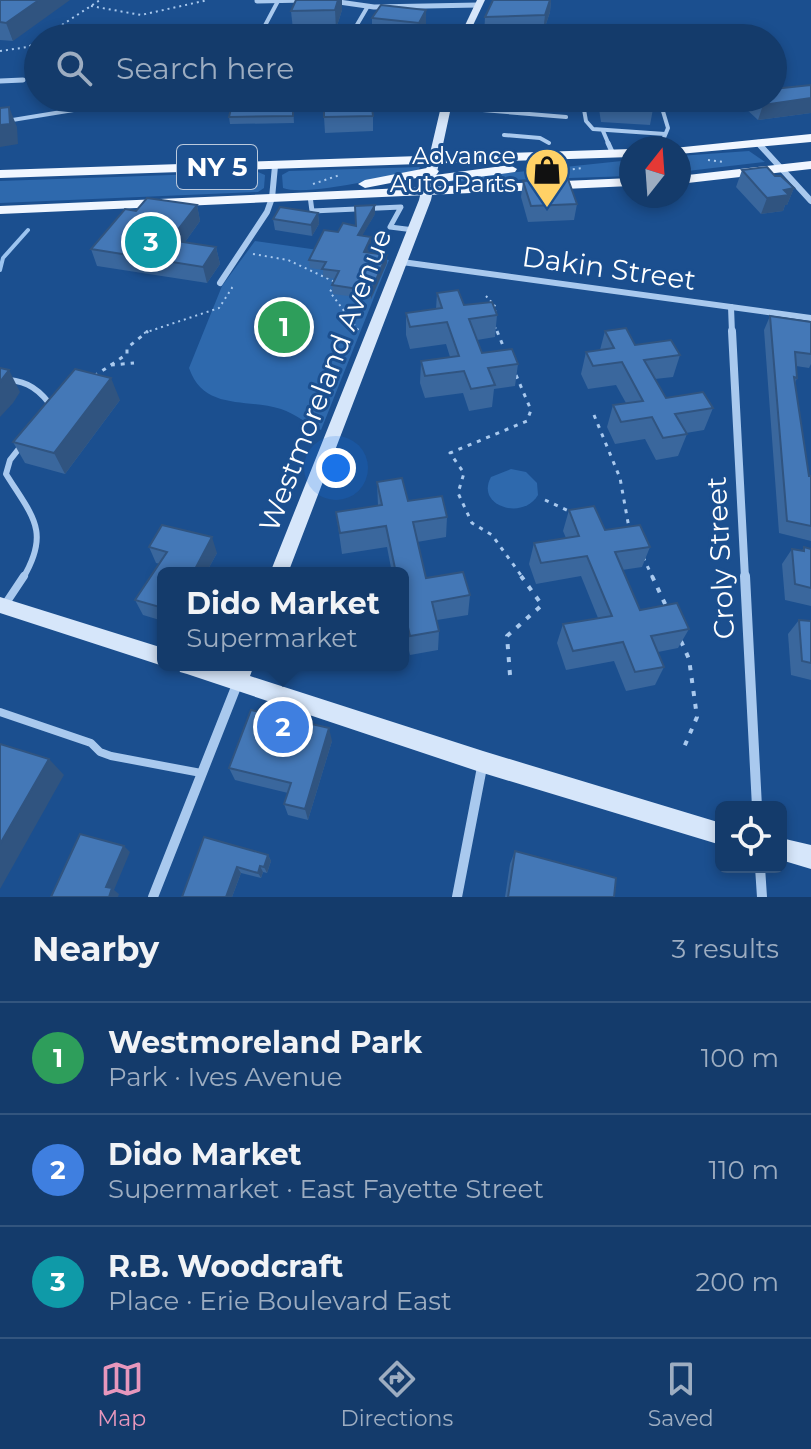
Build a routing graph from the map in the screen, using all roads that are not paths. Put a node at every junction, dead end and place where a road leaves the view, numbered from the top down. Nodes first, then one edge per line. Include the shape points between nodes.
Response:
1 (311, 0) edge
2 (257, 1) edge
3 (278, 1) edge
4 (321, 1) edge
5 (480, 2) edge
6 (368, 6) junction
7 (266, 24) edge
8 (357, 24) edge
9 (470, 24) edge
10 (23, 80) dead end
11 (0, 81) edge
12 (61, 112) edge
13 (445, 112) edge
14 (524, 112) edge
15 (584, 112) edge
16 (663, 112) edge
17 (566, 117) dead end
18 (0, 122) edge
19 (603, 131) junction
20 (665, 134) joint
21 (504, 135) dead end
22 (811, 138) edge
23 (549, 143) dead end
24 (758, 143) junction
25 (691, 149) edge
26 (613, 154) junction
27 (619, 154) edge
28 (811, 165) edge
29 (275, 166) junction
30 (782, 168) junction
31 (0, 174) edge
32 (431, 176) junction
33 (691, 179) edge
34 (619, 182) edge
35 (306, 192) junction
36 (272, 198) junction
37 (811, 201) edge
38 (0, 210) edge
39 (414, 230) junction
40 (402, 262) junction
41 (220, 283) road end
42 (731, 307) junction
43 (811, 318) edge
44 (0, 379) edge
45 (48, 412) edge
46 (29, 436) edge
47 (281, 567) edge
48 (2, 605) edge
49 (157, 655) edge
50 (241, 673) edge
51 (0, 712) edge
52 (483, 762) junction
53 (201, 773) junction
54 (757, 801) edge
55 (715, 832) edge
56 (787, 851) edge
57 (811, 857) edge
58 (760, 873) edge
59 (153, 897) edge
60 (457, 897) edge
61 (762, 897) edge

1 - 3 street
2 - 3 street
3 - 7 lane
4 - 6 street
5 - 6 street
5 - 9 street
6 - 8 lane
10 - 11 street
12 - 18 lane
13 - 32 street, Westmoreland Avenue
14 - 17 lane
15 - 19 lane via 593,129
16 - 20 lane
19 - 20 lane
19 - 26 lane
21 - 23 lane
22 - 24 main road
24 - 25 main road
24 - 30 street
26 - 27 main road
26 - 32 main road
28 - 30 main road
29 - 31 main road, NY 5
29 - 32 main road, NY 5
29 - 36 street
30 - 33 main road
30 - 37 street
32 - 34 main road, NY 5
32 - 35 main road, NY 5
32 - 39 street, Westmoreland Avenue
35 - 36 main road, NY 5
35 - 39 lane via 312,211 401,207 390,227
36 - 38 main road, NY 5
36 - 41 street
39 - 40 street, Westmoreland Avenue
40 - 42 street, Dakin Street
40 - 47 street, Westmoreland Avenue
42 - 43 street, Dakin Street
42 - 54 street, Croly Street
44 - 45 lane via 24,380 40,390 49,403
46 - 48 lane via 6,474 39,528 39,551
48 - 49 street
50 - 52 street
50 - 53 street
51 - 53 lane via 91,743 111,756
52 - 55 street
52 - 60 street
53 - 59 street
56 - 57 street
58 - 61 street

